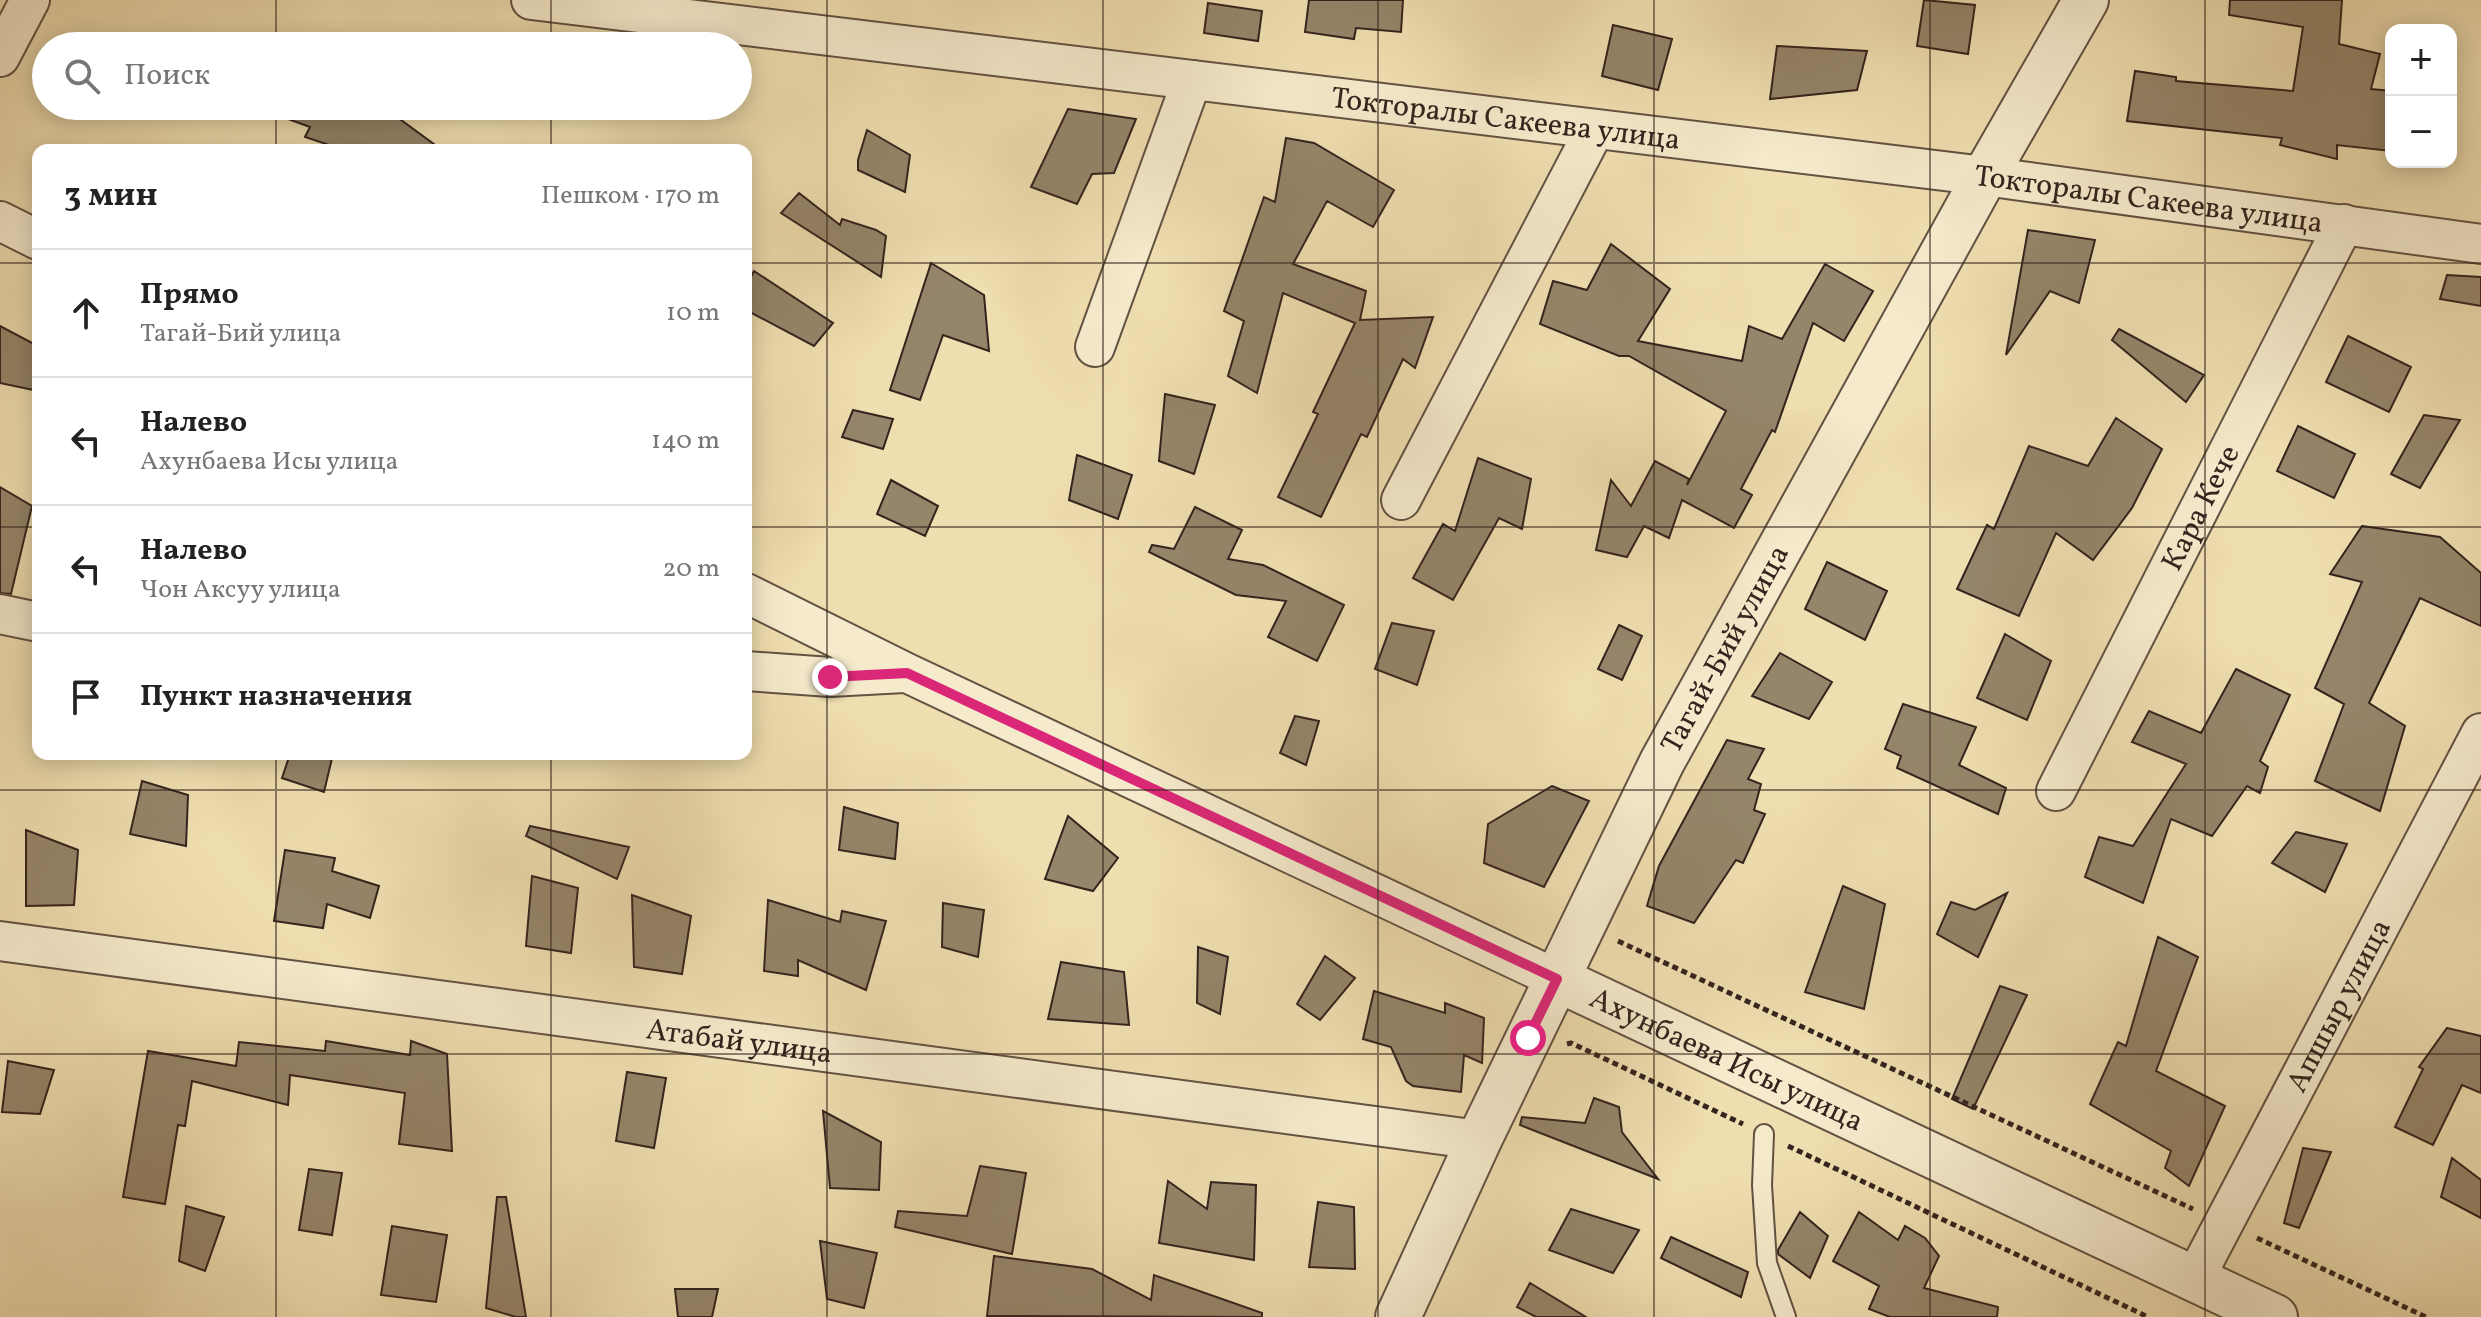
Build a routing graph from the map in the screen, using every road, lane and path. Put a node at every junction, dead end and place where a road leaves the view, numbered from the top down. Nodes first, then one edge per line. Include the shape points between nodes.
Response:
1 (30, 0) edge
2 (531, 0) edge
3 (2086, 0) edge
4 (0, 57) edge
5 (1192, 80) junction
6 (1595, 129) junction
7 (1985, 176) junction
8 (0, 221) edge
9 (2344, 224) junction
10 (32, 237) edge
11 (2481, 244) edge
12 (1095, 347) dead end
13 (1401, 500) dead end
14 (752, 596) edge
15 (0, 614) edge
16 (32, 621) edge
17 (752, 671) edge
18 (907, 673) junction
19 (2481, 733) edge
20 (2056, 791) dead end
21 (0, 941) edge
22 (1618, 941) dead end
23 (1557, 979) junction
24 (1571, 1043) dead end
25 (1764, 1134) junction
26 (1479, 1140) junction
27 (2224, 1223) junction
28 (2195, 1278) junction
29 (1398, 1317) edge
30 (1786, 1317) edge
31 (2148, 1317) edge
32 (2275, 1317) edge
33 (2426, 1317) edge

1 - 4 street
2 - 5 street, Токторалы Сакеева улица
3 - 7 street, Тагай-Бий улица
5 - 6 street, Токторалы Сакеева улица
5 - 12 street
6 - 7 street, Токторалы Сакеева улица
6 - 13 street
7 - 9 street, Токторалы Сакеева улица
7 - 23 street, Тагай-Бий улица via 1662,762
8 - 10 street
9 - 11 street, Токторалы Сакеева улица
9 - 20 street, Кара Кече
14 - 18 street, Ахунбаева Исы улица
15 - 16 street
17 - 18 street via 830,677
18 - 23 street, Ахунбаева Исы улица
19 - 27 street, Апшыр улица
21 - 26 street, Атабай улица
22 - 27 path
23 - 26 street, Тагай-Бий улица
23 - 28 street, Ахунбаева Исы улица
24 - 25 path
25 - 30 lane via 1767,1263
25 - 31 path
26 - 29 street, Тагай-Бий улица
27 - 28 street, Апшыр улица
27 - 33 path
28 - 32 street, Ахунбаева Исы улица

